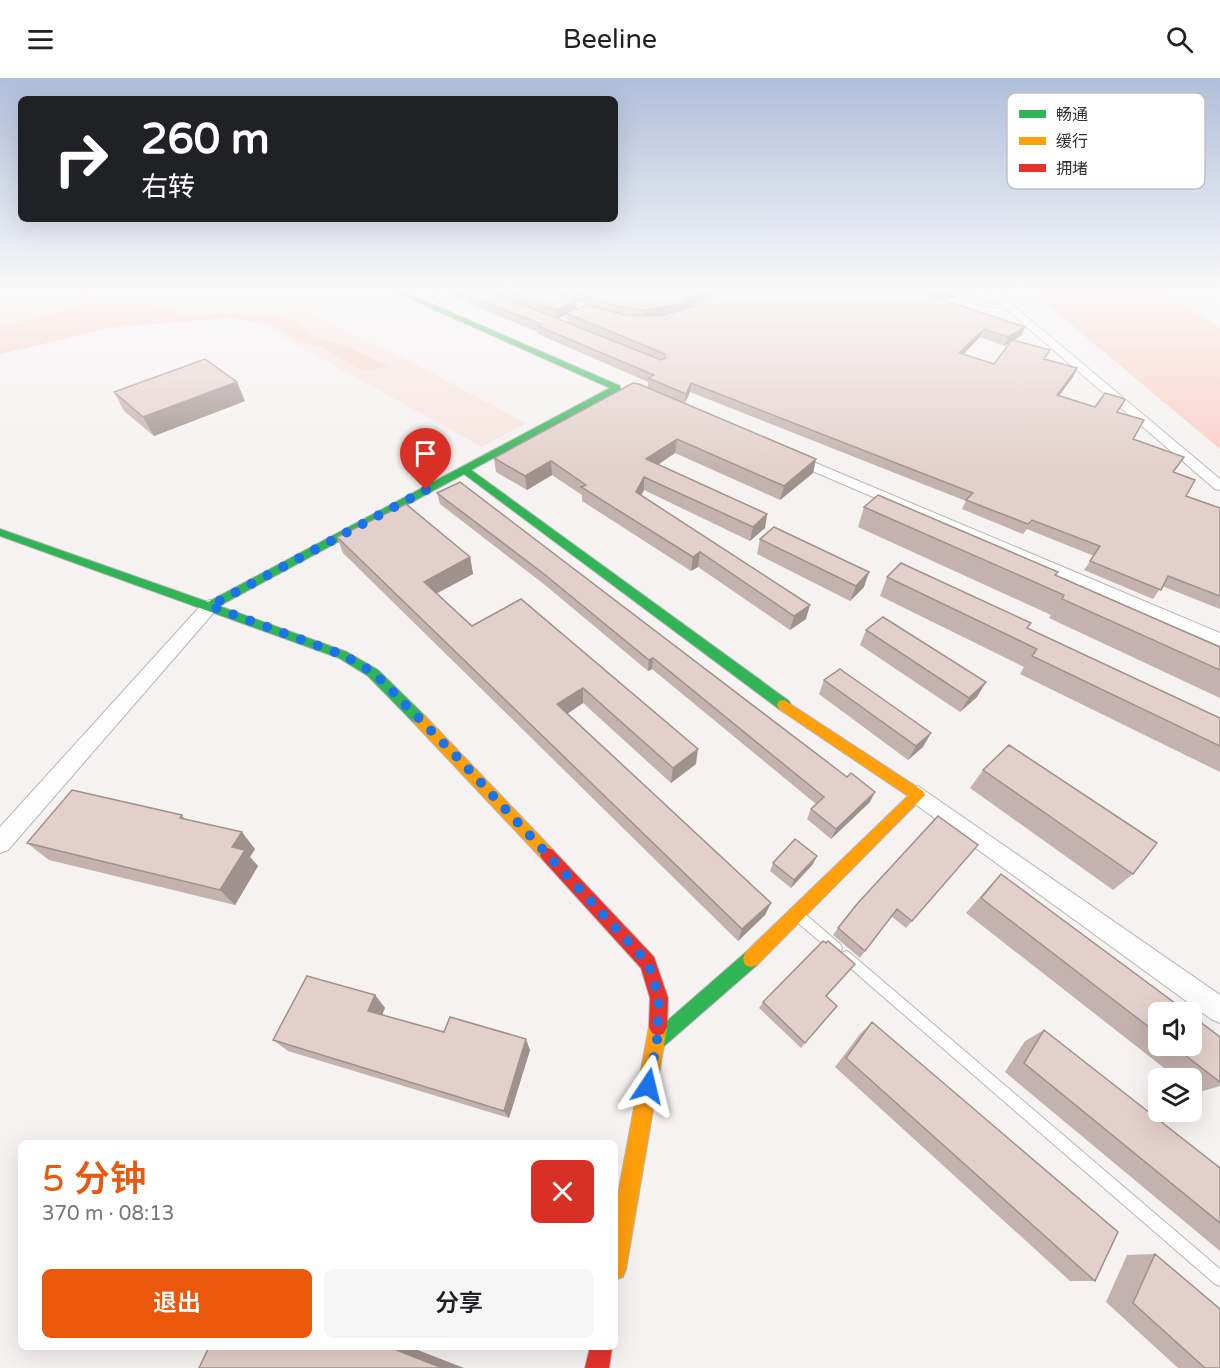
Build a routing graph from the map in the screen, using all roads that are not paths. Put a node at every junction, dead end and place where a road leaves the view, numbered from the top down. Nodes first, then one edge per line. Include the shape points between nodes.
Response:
1 (534, 351) edge
2 (1062, 351) edge
3 (617, 388) junction
4 (633, 391) edge
5 (772, 448) edge
6 (465, 470) junction
7 (1220, 486) edge
8 (0, 532) edge
9 (210, 606) junction
10 (1220, 640) edge
11 (918, 795) junction
12 (0, 843) edge
13 (799, 916) junction
14 (1220, 1010) edge
15 (657, 1041) junction
16 (618, 1253) edge
17 (1220, 1280) edge
18 (600, 1350) edge
19 (597, 1368) edge

1 - 3 street
2 - 7 street
3 - 4 street
3 - 6 street
5 - 10 street
6 - 9 street
6 - 11 street via 801,717
8 - 9 street
9 - 12 street
9 - 15 street via 343,655 374,673 648,963 659,998
11 - 13 street
11 - 14 street
13 - 15 street
13 - 17 lane
15 - 16 street
18 - 19 street

